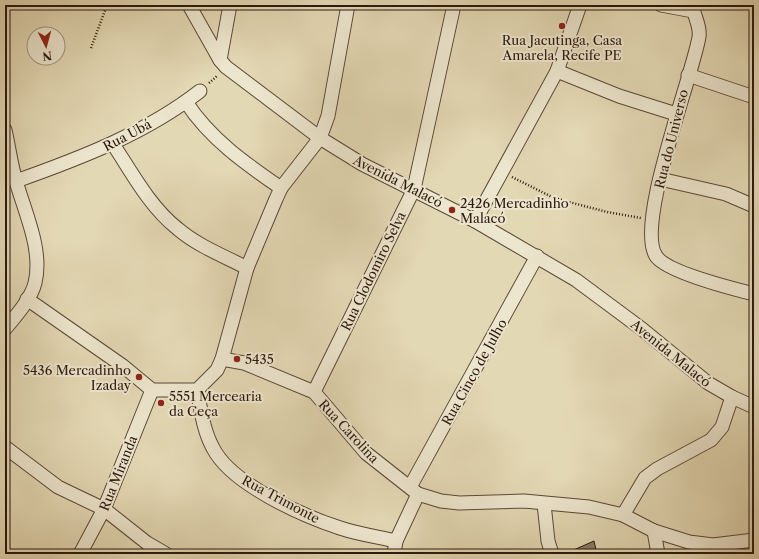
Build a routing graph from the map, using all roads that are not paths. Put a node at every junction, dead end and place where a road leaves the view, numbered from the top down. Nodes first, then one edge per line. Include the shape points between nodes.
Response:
1 (189, 5) edge
2 (230, 5) edge
3 (348, 5) edge
4 (454, 5) edge
5 (580, 5) edge
6 (661, 5) edge
7 (693, 8) edge
8 (223, 64) junction
9 (557, 71) junction
10 (688, 75) junction
11 (200, 90) road end
12 (754, 95) edge
13 (186, 102) junction
14 (676, 114) junction
15 (5, 130) edge
16 (320, 138) junction
17 (113, 144) junction
18 (660, 179) junction
19 (16, 181) junction
20 (282, 188) junction
21 (414, 189) junction
22 (754, 206) edge
23 (475, 221) junction
24 (537, 256) junction
25 (247, 268) junction
26 (754, 294) edge
27 (27, 299) junction
28 (5, 328) edge
29 (222, 359) junction
30 (152, 390) junction
31 (197, 390) junction
32 (314, 392) junction
33 (732, 398) junction
34 (754, 407) edge
35 (5, 448) edge
36 (414, 491) junction
37 (544, 504) junction
38 (104, 509) junction
39 (623, 515) junction
40 (654, 531) junction
41 (754, 540) edge
42 (395, 548) edge
43 (80, 554) edge
44 (166, 554) edge
45 (552, 554) edge
46 (658, 554) edge

1 - 8 street, Avenida Malacó
2 - 8 street
3 - 16 street via 328,116
4 - 21 street, Rua Clodomiro Selva
5 - 9 street
6 - 7 street
7 - 10 street, Rua do Universo via 700,31
8 - 16 street, Avenida Malacó
9 - 14 street via 619,96
9 - 23 street
10 - 12 street
10 - 14 street, Rua do Universo
11 - 13 street, Rua Ubá
13 - 17 street, Rua Ubá
13 - 20 street via 239,160
14 - 18 street, Rua do Universo
15 - 19 street
16 - 20 street
16 - 21 street, Avenida Malacó via 362,164
17 - 19 street, Rua Ubá
17 - 25 street via 152,202 178,229 202,246
18 - 22 street via 726,194
18 - 26 street, Rua do Universo via 652,220 653,249 659,260 714,283
19 - 27 street via 31,228 37,262 35,285
20 - 25 street
21 - 23 street, Avenida Malacó
21 - 32 street, Rua Clodomiro Selva
23 - 24 street, Avenida Malacó
24 - 33 street, Avenida Malacó via 582,284 708,383
24 - 36 street, Rua Cinco de Julho
25 - 29 street
27 - 28 street
27 - 30 street via 123,366
29 - 31 street via 217,370
29 - 32 street, Rua Carolina via 244,363
30 - 31 street
30 - 38 street, Rua Miranda
31 - 42 street, Rua Trimonte via 204,426 213,448 232,472 258,490 306,515
32 - 36 street, Rua Carolina via 366,453
33 - 34 street, Avenida Malacó
33 - 39 street via 722,427 711,440 645,478
35 - 38 street via 58,487
36 - 37 street, Rua Carolina via 441,501 459,503 524,501
36 - 42 street, Rua Cinco de Julho
37 - 39 street, Rua Carolina via 589,507
37 - 45 street
38 - 43 street, Rua Miranda
38 - 44 street via 147,543
39 - 40 street, Rua Carolina
40 - 41 street, Rua Carolina via 690,542 712,544
40 - 46 street

